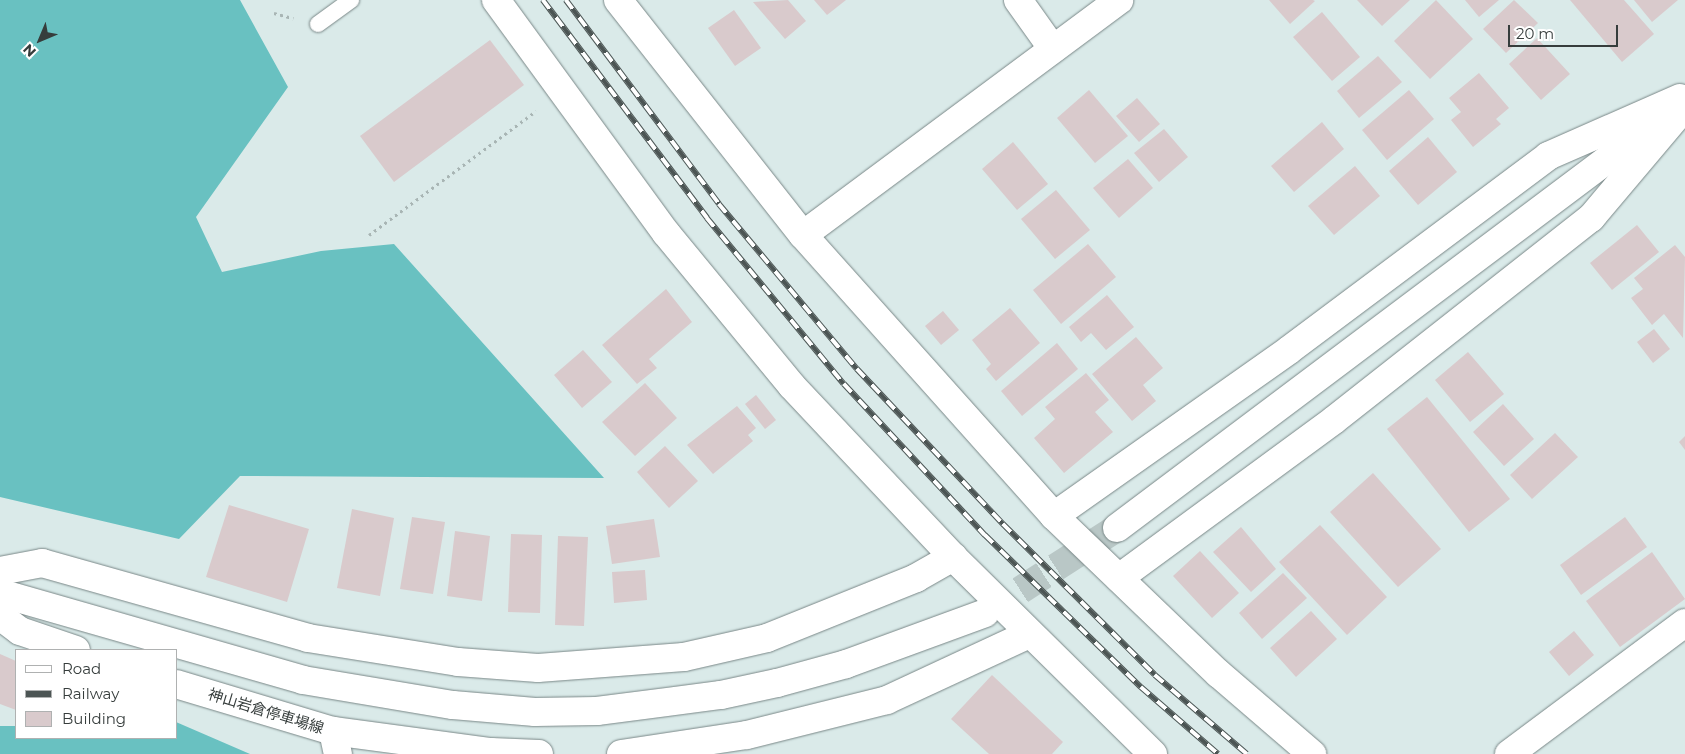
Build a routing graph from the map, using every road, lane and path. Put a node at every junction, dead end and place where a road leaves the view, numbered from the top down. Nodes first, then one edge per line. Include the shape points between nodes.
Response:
1 (351, 0) edge
2 (496, 0) edge
3 (618, 0) edge
4 (1018, 0) edge
5 (1119, 0) edge
6 (318, 24) dead end
7 (1054, 49) junction
8 (561, 93) junction
9 (1685, 96) edge
10 (1685, 101) edge
11 (1685, 107) edge
12 (369, 235) dead end
13 (803, 235) junction
14 (1054, 516) junction
15 (1117, 528) tunnel mouth
16 (953, 557) junction
17 (0, 571) edge
18 (1120, 578) junction
19 (0, 593) edge
20 (985, 613) tunnel mouth
21 (0, 616) edge
22 (1685, 623) edge
23 (1029, 634) junction
24 (73, 649) edge
25 (178, 685) edge
26 (747, 735) junction
27 (336, 743) edge
28 (539, 754) edge
29 (621, 754) edge
30 (767, 754) edge
31 (1153, 754) edge
32 (1312, 754) edge
33 (1509, 754) edge

1 - 6 lane
2 - 8 street
3 - 13 street
4 - 7 street
5 - 7 street
7 - 13 street
8 - 12 path
8 - 16 street via 666,233 792,386
9 - 14 street via 1548,156 1289,350
10 - 15 street
11 - 18 street via 1590,218 1334,420
13 - 14 street
14 - 18 street
16 - 17 street via 916,578 767,638 684,658 538,668 458,662 308,638 42,563
16 - 23 street
18 - 32 street via 1219,674
19 - 20 street via 303,680 453,705 535,712 597,710 759,687 846,664
21 - 24 street via 20,631
22 - 33 street
23 - 26 street via 887,700
23 - 31 street
25 - 27 street, 神山岩倉停車場線
26 - 29 street
26 - 30 street
27 - 28 street, 神山岩倉停車場線

